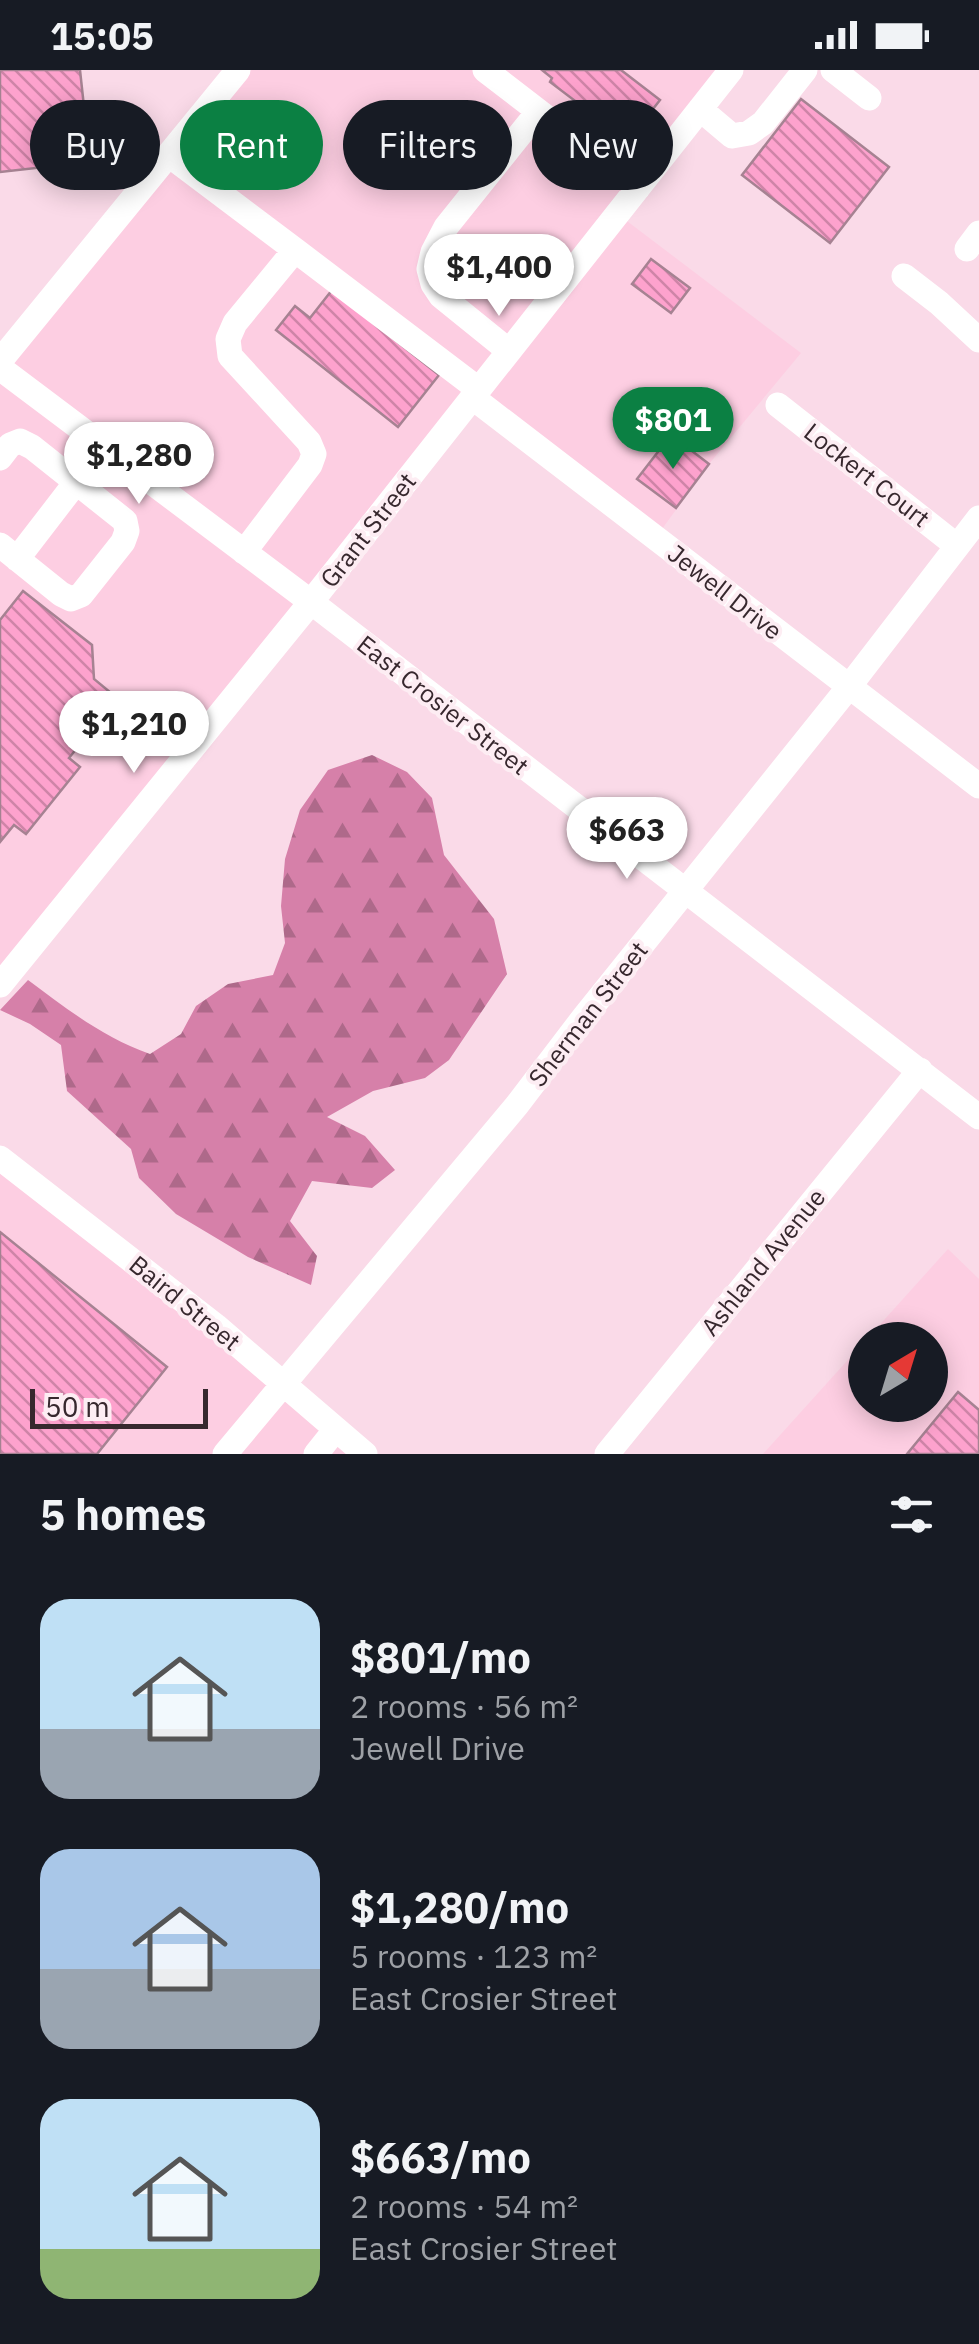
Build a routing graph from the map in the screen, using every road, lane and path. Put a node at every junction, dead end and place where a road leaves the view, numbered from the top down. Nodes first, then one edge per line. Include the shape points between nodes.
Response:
1 (238, 70) edge
2 (485, 70) edge
3 (804, 70) edge
4 (833, 70) edge
5 (720, 74) edge
6 (869, 98) dead end
7 (532, 107) edge
8 (700, 109) junction
9 (532, 120) edge
10 (673, 143) edge
11 (169, 155) junction
12 (636, 190) edge
13 (296, 250) junction
14 (904, 276) dead end
15 (979, 340) edge
16 (508, 351) junction
17 (0, 364) edge
18 (475, 392) junction
19 (778, 405) dead end
20 (104, 446) junction
21 (0, 458) edge
22 (76, 482) junction
23 (979, 518) edge
24 (957, 546) junction
25 (8, 552) edge
26 (244, 552) junction
27 (311, 602) junction
28 (848, 688) junction
29 (979, 786) edge
30 (685, 892) junction
31 (0, 985) edge
32 (920, 1070) junction
33 (979, 1117) edge
34 (0, 1158) edge
35 (284, 1386) junction
36 (336, 1429) junction
37 (224, 1454) edge
38 (316, 1454) edge
39 (365, 1454) edge
40 (607, 1454) edge

1 - 11 street
2 - 7 street
3 - 8 street via 749,134 732,136
4 - 6 street
5 - 8 street, Grant Street
8 - 10 street, Grant Street
9 - 16 street via 446,227 429,269 441,296
11 - 13 street, Jewell Drive
11 - 17 street
12 - 16 street, Grant Street
13 - 18 street, Jewell Drive
13 - 26 street via 228,339 230,356 314,454
14 - 15 street
16 - 18 street, Grant Street
17 - 20 street, East Crosier Street
18 - 27 street, Grant Street
18 - 28 street, Jewell Drive
19 - 24 street, Lockert Court
20 - 22 street
20 - 26 street, East Crosier Street
21 - 22 street via 20,442
22 - 25 street
22 - 25 street via 125,521 128,531 80,595 72,600 61,594
23 - 24 street, Sherman Street
24 - 28 street, Sherman Street
26 - 27 street, East Crosier Street
27 - 30 street, East Crosier Street
27 - 31 street, Grant Street
28 - 29 street, Jewell Drive
28 - 30 street, Sherman Street
30 - 32 street, East Crosier Street
30 - 35 street, Sherman Street
32 - 33 street, East Crosier Street
32 - 40 street, Ashland Avenue
34 - 35 street, Baird Street
35 - 36 street, Baird Street
35 - 37 street, Sherman Street
36 - 38 street
36 - 39 street, Baird Street

